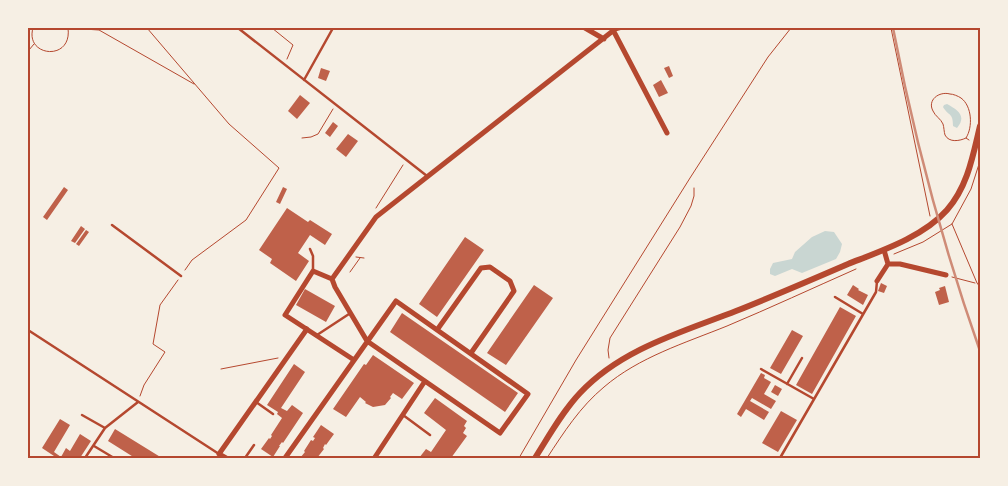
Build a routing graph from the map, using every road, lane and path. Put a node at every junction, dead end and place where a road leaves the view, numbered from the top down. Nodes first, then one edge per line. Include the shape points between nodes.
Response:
1 (33, 28) edge
2 (68, 28) edge
3 (147, 28) edge
4 (238, 28) edge
5 (272, 28) edge
6 (334, 28) edge
7 (585, 28) edge
8 (623, 28) edge
9 (792, 28) edge
10 (891, 28) edge
11 (613, 29) edge
12 (604, 39) junction
13 (34, 44) junction
14 (28, 60) edge
15 (284, 64) junction
16 (304, 80) junction
17 (197, 86) junction
18 (336, 104) junction
19 (980, 126) edge
20 (667, 133) dead end
21 (302, 138) dead end
22 (966, 138) junction
23 (976, 145) junction
24 (406, 160) junction
25 (427, 176) junction
26 (694, 188) dead end
27 (376, 217) junction
28 (931, 224) junction
29 (952, 224) dead end
30 (112, 225) dead end
31 (310, 249) dead end
32 (884, 250) junction
33 (360, 258) dead end
34 (888, 264) junction
35 (856, 269) dead end
36 (313, 271) junction
37 (350, 272) dead end
38 (946, 275) joint
39 (181, 276) junction
40 (332, 279) junction
41 (876, 281) joint
42 (979, 285) edge
43 (835, 297) dead end
44 (351, 313) junction
45 (863, 314) junction
46 (307, 329) junction
47 (28, 330) edge
48 (437, 330) junction
49 (317, 335) junction
50 (367, 341) junction
51 (471, 354) junction
52 (288, 356) junction
53 (802, 358) dead end
54 (354, 360) junction
55 (612, 366) junction
56 (221, 369) dead end
57 (761, 369) dead end
58 (426, 381) junction
59 (787, 384) junction
60 (814, 399) junction
61 (138, 402) junction
62 (256, 402) junction
63 (273, 414) dead end
64 (82, 415) dead end
65 (403, 415) junction
66 (105, 428) junction
67 (430, 434) dead end
68 (94, 446) junction
69 (254, 446) dead end
70 (220, 454) junction
71 (375, 457) dead end
72 (85, 458) edge
73 (114, 458) edge
74 (226, 458) edge
75 (245, 458) edge
76 (285, 458) edge
77 (519, 458) edge
78 (535, 458) edge
79 (547, 458) edge
80 (780, 458) edge

1 - 13 path
2 - 13 path via 68,40 56,52 44,51
2 - 17 path via 98,30
3 - 17 path
4 - 15 lane
5 - 15 path via 293,46
6 - 16 lane
7 - 12 street
8 - 11 lane
9 - 77 path via 768,57 690,178
10 - 28 path
11 - 12 street
11 - 20 street
12 - 25 street
13 - 14 path via 29,50
15 - 16 lane
16 - 18 lane
17 - 39 path via 229,124 279,168 246,220 192,260
18 - 21 path via 318,134
18 - 24 lane
19 - 23 street
22 - 22 path via 970,118 966,105 952,94 936,96 932,102 933,111 943,124 945,135 954,141
22 - 23 path
23 - 28 street via 958,194 947,210
24 - 25 lane
24 - 27 path via 374,212
25 - 27 street
26 - 55 path via 691,206 680,227 610,338 608,350
27 - 40 street
28 - 32 street
29 - 42 path
30 - 39 lane
31 - 36 lane via 314,256
32 - 34 street
32 - 55 street via 654,343
33 - 37 path
34 - 38 street
34 - 41 street
35 - 79 path via 648,358 627,370 583,408
36 - 40 street
36 - 46 street via 285,315
38 - 42 path
39 - 61 path via 160,305 153,344 164,352 144,384
40 - 44 street
41 - 45 lane via 876,292
43 - 45 lane
44 - 49 lane
44 - 50 street
45 - 60 lane
46 - 49 street
46 - 52 street
47 - 61 lane
48 - 50 street via 396,301
48 - 51 street
48 - 51 street via 481,268 490,267 510,281 514,291
49 - 54 street
50 - 54 street
50 - 58 street
51 - 58 street via 528,394 500,433
52 - 56 path
52 - 62 street
53 - 59 lane
54 - 76 street
55 - 78 street via 580,393 563,413
57 - 59 lane
58 - 65 street
59 - 60 lane
60 - 80 lane
61 - 66 lane
61 - 70 lane
62 - 63 lane
62 - 70 street
64 - 66 lane
65 - 67 lane
65 - 71 street
66 - 68 lane
68 - 72 lane
68 - 73 lane
69 - 75 lane
70 - 74 street

